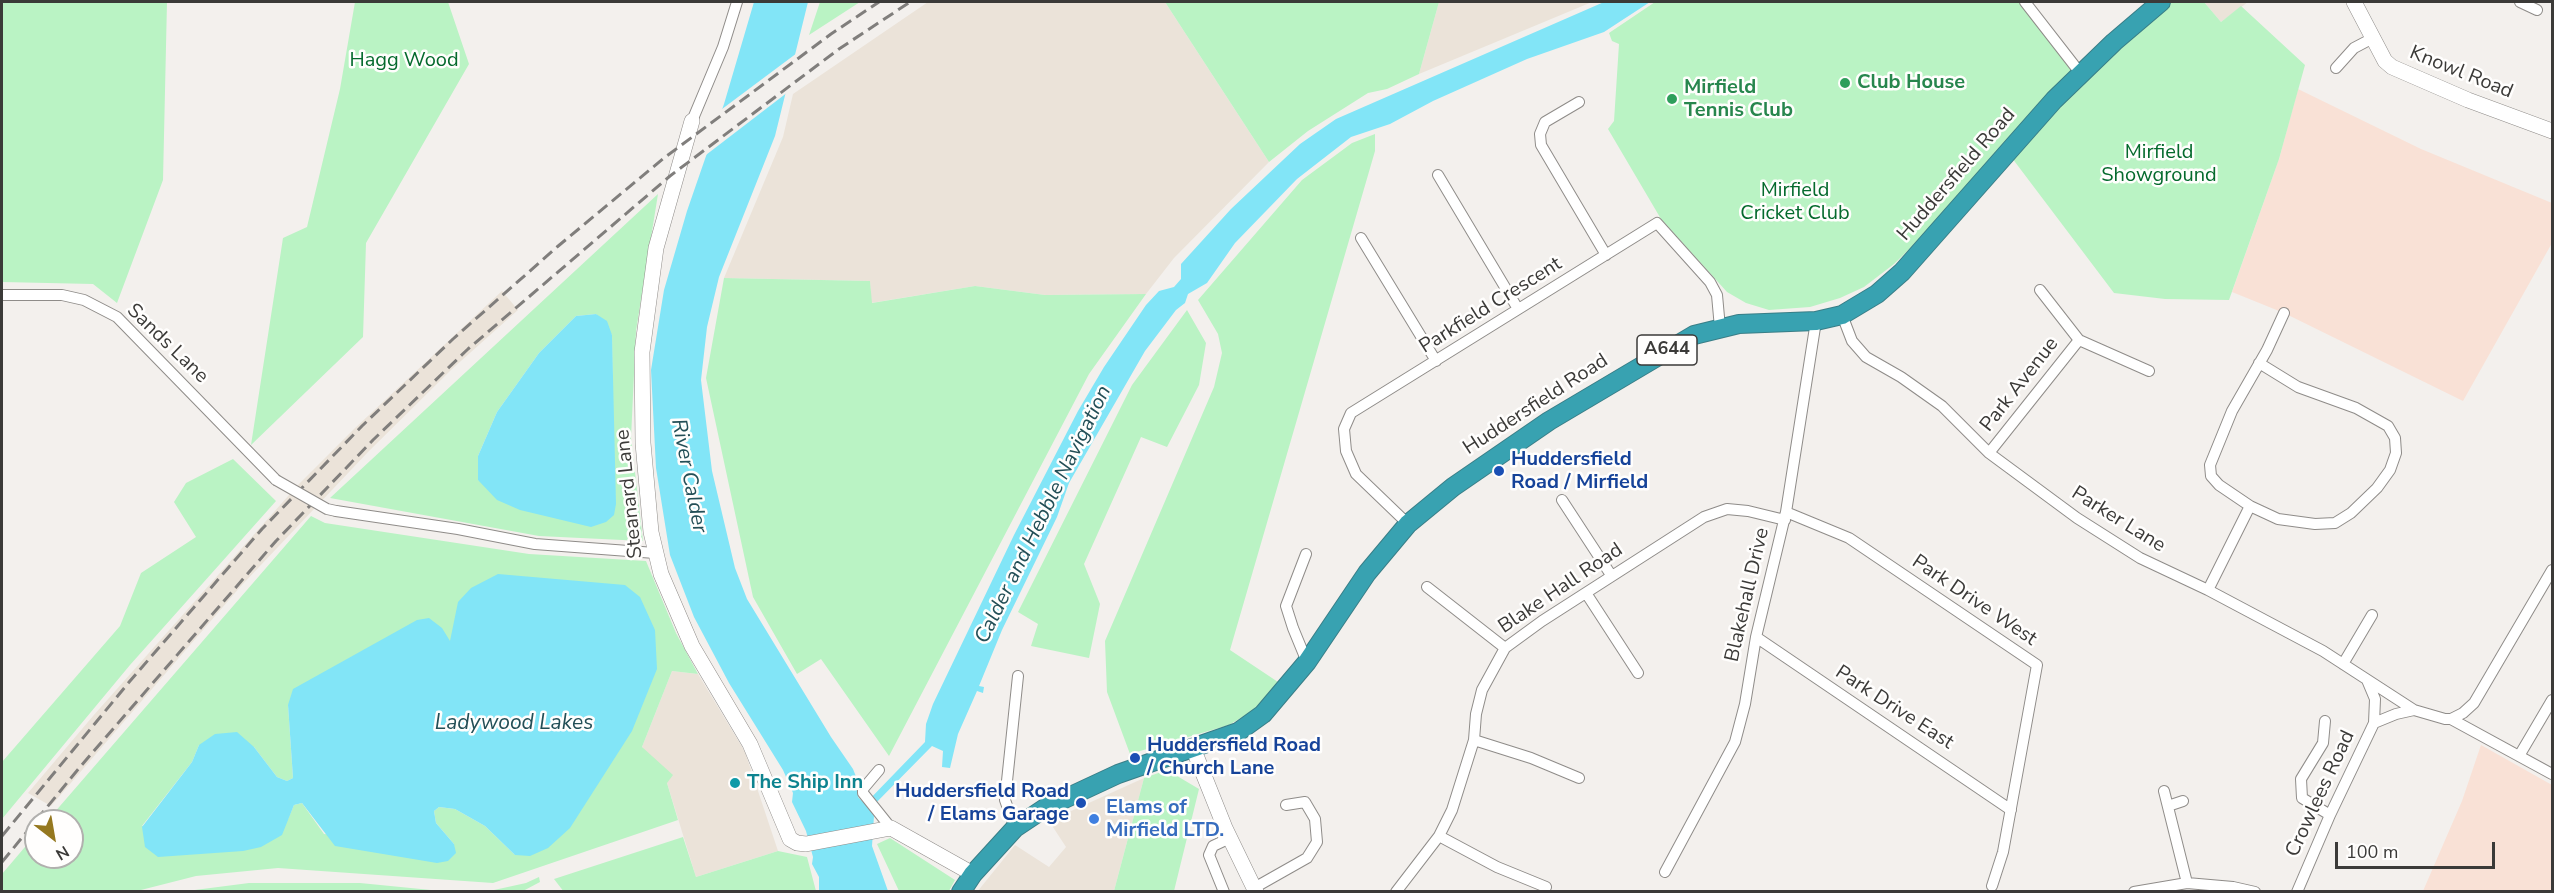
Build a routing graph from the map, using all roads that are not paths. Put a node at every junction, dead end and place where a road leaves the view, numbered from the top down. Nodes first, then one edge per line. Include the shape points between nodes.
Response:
1 (737, 2) edge
2 (2025, 2) edge
3 (2161, 2) edge
4 (2354, 2) edge
5 (2520, 2) edge
6 (2537, 10) dead end
7 (2373, 38) junction
8 (2336, 68) dead end
9 (2081, 74) junction
10 (1579, 102) dead end
11 (692, 121) joint
12 (2553, 131) edge
13 (1438, 175) dead end
14 (1361, 238) dead end
15 (1606, 255) junction
16 (2040, 290) dead end
17 (2, 295) edge
18 (1518, 309) junction
19 (2284, 313) dead end
20 (1842, 315) junction
21 (1816, 321) junction
22 (1720, 328) junction
23 (2079, 340) junction
24 (1436, 361) junction
25 (2259, 363) junction
26 (2149, 371) dead end
27 (1989, 453) junction
28 (1562, 500) dead end
29 (2250, 506) junction
30 (1785, 516) junction
31 (1408, 525) junction
32 (655, 553) junction
33 (1306, 554) dead end
34 (2553, 570) edge
35 (1611, 575) junction
36 (1427, 587) dead end
37 (2208, 590) junction
38 (1586, 593) junction
39 (2372, 615) dead end
40 (1756, 637) junction
41 (1504, 648) junction
42 (1307, 662) junction
43 (2343, 664) junction
44 (1638, 673) dead end
45 (1018, 676) dead end
46 (2367, 680) junction
47 (2553, 700) edge
48 (2414, 710) junction
49 (2451, 719) junction
50 (2325, 721) dead end
51 (2374, 723) junction
52 (1474, 740) junction
53 (1192, 748) junction
54 (2519, 756) junction
55 (879, 770) dead end
56 (2553, 774) edge
57 (1579, 778) dead end
58 (2164, 791) dead end
59 (2183, 801) dead end
60 (1286, 805) dead end
61 (2168, 806) junction
62 (2011, 810) junction
63 (2330, 815) junction
64 (883, 823) junction
65 (1015, 828) junction
66 (1439, 836) junction
67 (1230, 838) junction
68 (1666, 864) dead end
69 (973, 874) junction
70 (2187, 883) junction
71 (1992, 886) dead end
72 (1546, 887) dead end
73 (1255, 890) edge
74 (961, 891) edge
75 (1224, 891) edge
76 (1396, 891) edge
77 (2134, 891) edge
78 (2255, 891) edge
79 (2297, 891) edge

1 - 11 street, Steanard Lane
2 - 9 street
3 - 9 highway, Huddersfield Road / A644
4 - 7 street, Knowl Road
5 - 6 street
7 - 8 street via 2354,48
7 - 12 street, Knowl Road via 2385,61 2400,72
9 - 20 highway, Huddersfield Road / A644 via 1902,272
10 - 15 street via 1545,122 1541,145
11 - 32 street, Steanard Lane via 656,248 642,352 643,443
13 - 18 street
14 - 24 street
15 - 18 street, Parkfield Crescent
15 - 22 street, Parkfield Crescent via 1657,223 1710,282 1717,295
16 - 23 street, Park Avenue
17 - 32 street, Sands Lane, bridge via 62,295 84,300 117,317 276,480 327,509 535,544
18 - 24 street, Parkfield Crescent
19 - 25 street
20 - 21 highway, Huddersfield Road / A644
20 - 27 street, Parker Lane via 1852,341 1866,357 1942,406
21 - 22 highway, Huddersfield Road / A644
21 - 30 street, Blakehall Drive
22 - 31 highway, Huddersfield Road / A644 via 1694,335 1549,421 1470,475
23 - 26 street, Park Avenue
23 - 27 street, Park Avenue
24 - 31 street, Parkfield Crescent via 1351,413 1344,429 1346,451 1356,474
25 - 29 street via 2232,411 2210,465 2211,476 2219,485
25 - 29 street via 2298,387 2356,408 2388,426 2395,438 2396,453 2377,488 2335,523 2278,519
27 - 37 street, Parker Lane via 2111,541
28 - 35 street
29 - 37 street
30 - 35 street, Blake Hall Road via 1727,509 1704,517
30 - 40 street, Blakehall Drive
30 - 62 street, Park Drive West via 1849,538 2037,665
31 - 42 highway, Huddersfield Road / A644 via 1367,573
32 - 64 street, Steanard Lane via 677,617 750,744 790,839 806,844
33 - 42 street via 1287,606
34 - 49 street via 2474,703
35 - 38 street, Blake Hall Road
36 - 41 street
37 - 43 street, Parker Lane
38 - 41 street, Blake Hall Road
38 - 44 street
39 - 43 street
40 - 62 street, Park Drive East
40 - 68 street, Blakehall Drive via 1745,705 1734,742
41 - 52 street, Blake Hall Road via 1482,690
42 - 53 highway, Huddersfield Road / A644 via 1263,714 1238,732
43 - 46 street, Parker Lane
45 - 65 street via 1005,800
46 - 48 street, Parker Lane
46 - 51 street via 2375,699
47 - 54 street
48 - 49 street
48 - 51 street, Crowlees Road
49 - 54 street
50 - 63 street via 2323,743 2301,779 2302,798
51 - 63 street, Crowlees Road
52 - 57 street
52 - 66 street, Blake Hall Road via 1452,810
53 - 65 highway, Huddersfield Road / A644 via 1084,788
53 - 67 street
54 - 56 street
55 - 64 street via 863,789
58 - 61 street
59 - 61 street
60 - 73 street via 1305,802 1315,819 1317,843 1307,858
61 - 70 street
62 - 71 street, Park Drive West
63 - 79 street, Crowlees Road
64 - 69 street
65 - 69 highway, Huddersfield Road / A644
66 - 72 street via 1497,867
66 - 76 street, Blake Hall Road
67 - 73 street
67 - 75 street via 1213,846 1209,855
69 - 74 highway, Huddersfield Road / A644
70 - 77 street
70 - 78 street

